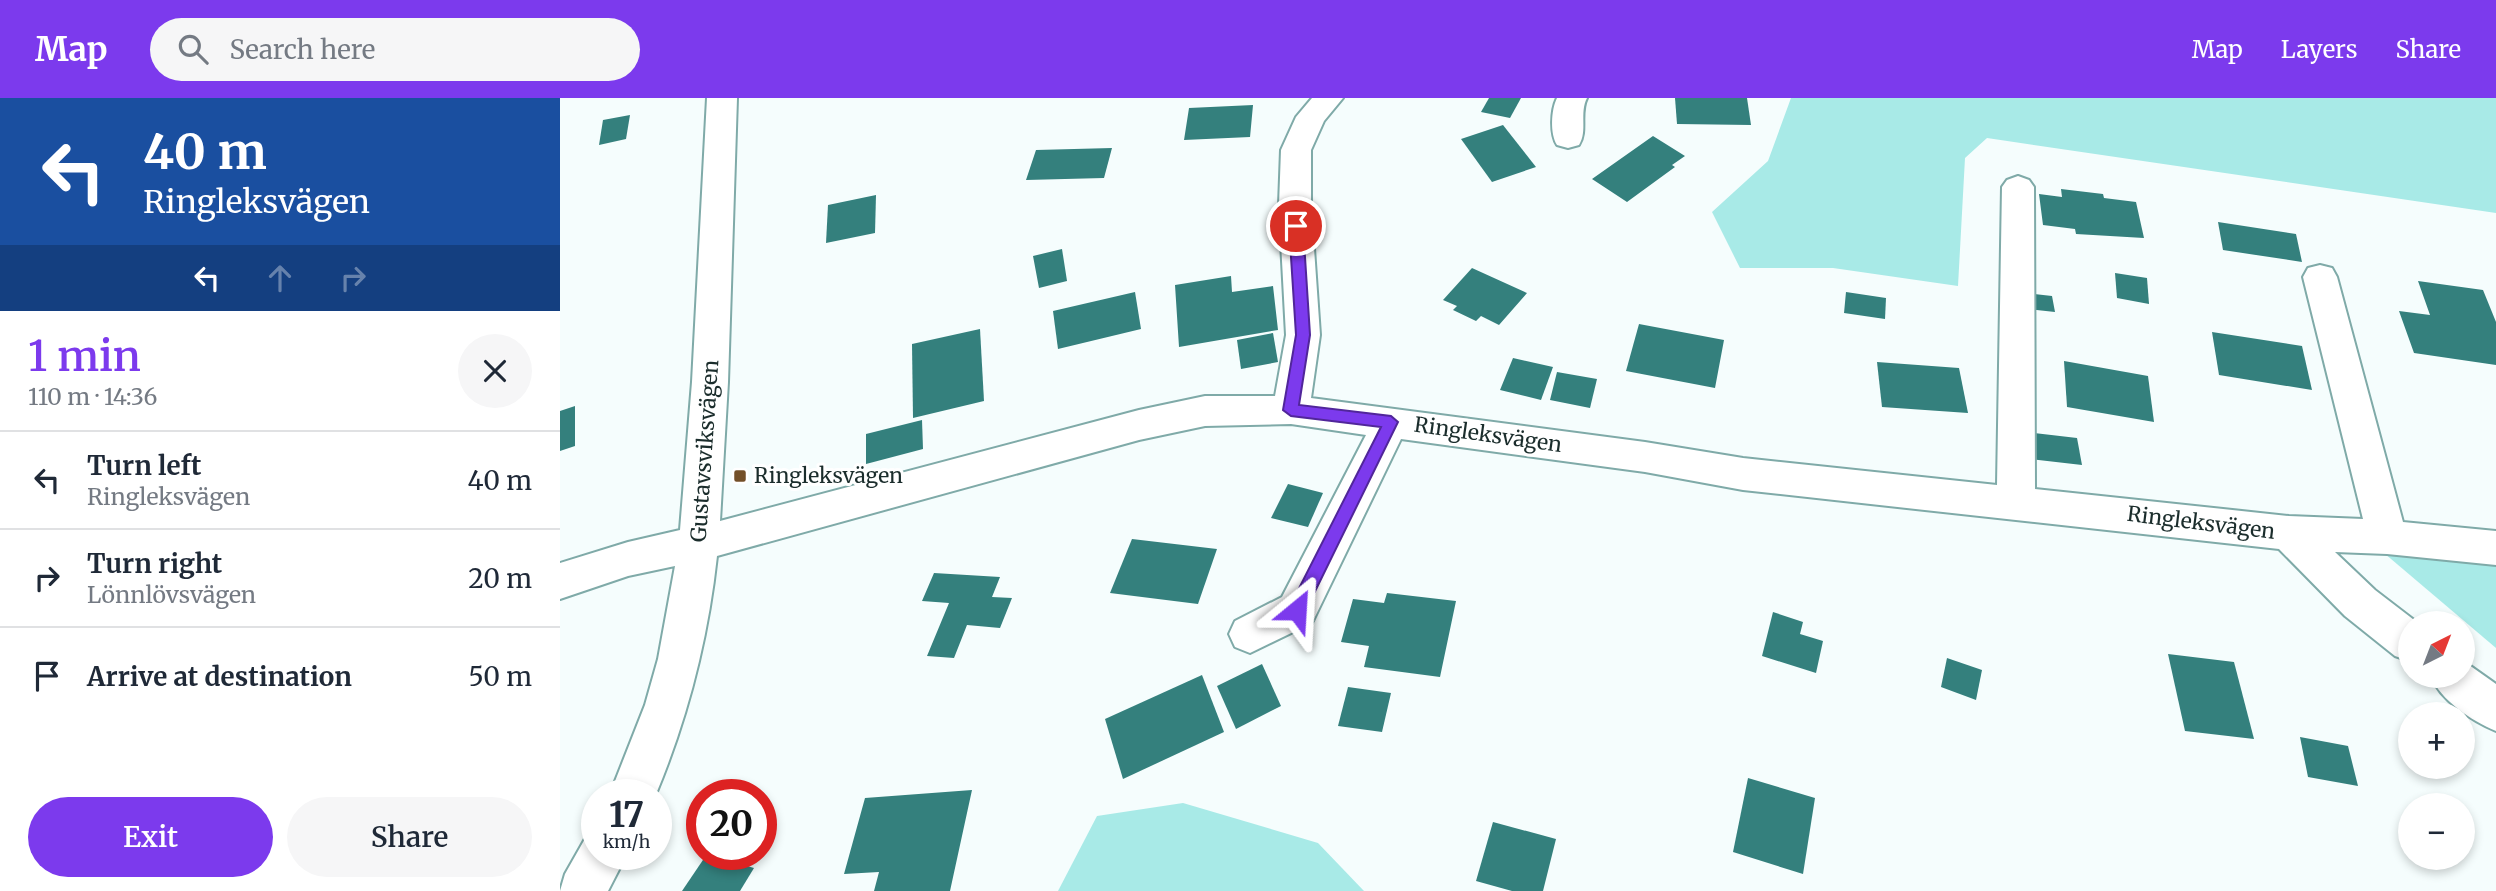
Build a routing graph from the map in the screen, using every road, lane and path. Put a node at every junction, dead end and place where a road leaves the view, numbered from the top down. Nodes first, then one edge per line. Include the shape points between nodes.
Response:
1 (722, 98) edge
2 (1328, 98) edge
3 (1572, 98) edge
4 (1568, 138) dead end
5 (2018, 187) dead end
6 (2320, 277) dead end
7 (1291, 410) junction
8 (1391, 422) junction
9 (2017, 501) junction
10 (2289, 533) junction
11 (2387, 537) junction
12 (700, 542) junction
13 (2496, 548) edge
14 (560, 581) edge
15 (2398, 633) edge
16 (1250, 634) dead end
17 (2468, 688) edge
18 (2496, 710) edge
19 (639, 779) edge
20 (594, 870) edge
21 (582, 891) edge

1 - 12 street, Gustavsviksvägen
2 - 7 street via 1311,117 1296,150 1303,335
3 - 4 street
5 - 9 street
6 - 11 street
7 - 8 street, Ringleksvägen
7 - 12 street, Ringleksvägen via 1205,411 1139,425
8 - 9 street, Ringleksvägen via 1743,474
8 - 16 street via 1297,610
9 - 10 street, Ringleksvägen
10 - 11 street, Ringleksvägen
10 - 15 street via 2360,603
11 - 13 street, Ringleksvägen
12 - 14 street, Ringleksvägen
12 - 19 street, Gustavsviksvägen via 689,621 655,742
17 - 18 street
20 - 21 street

